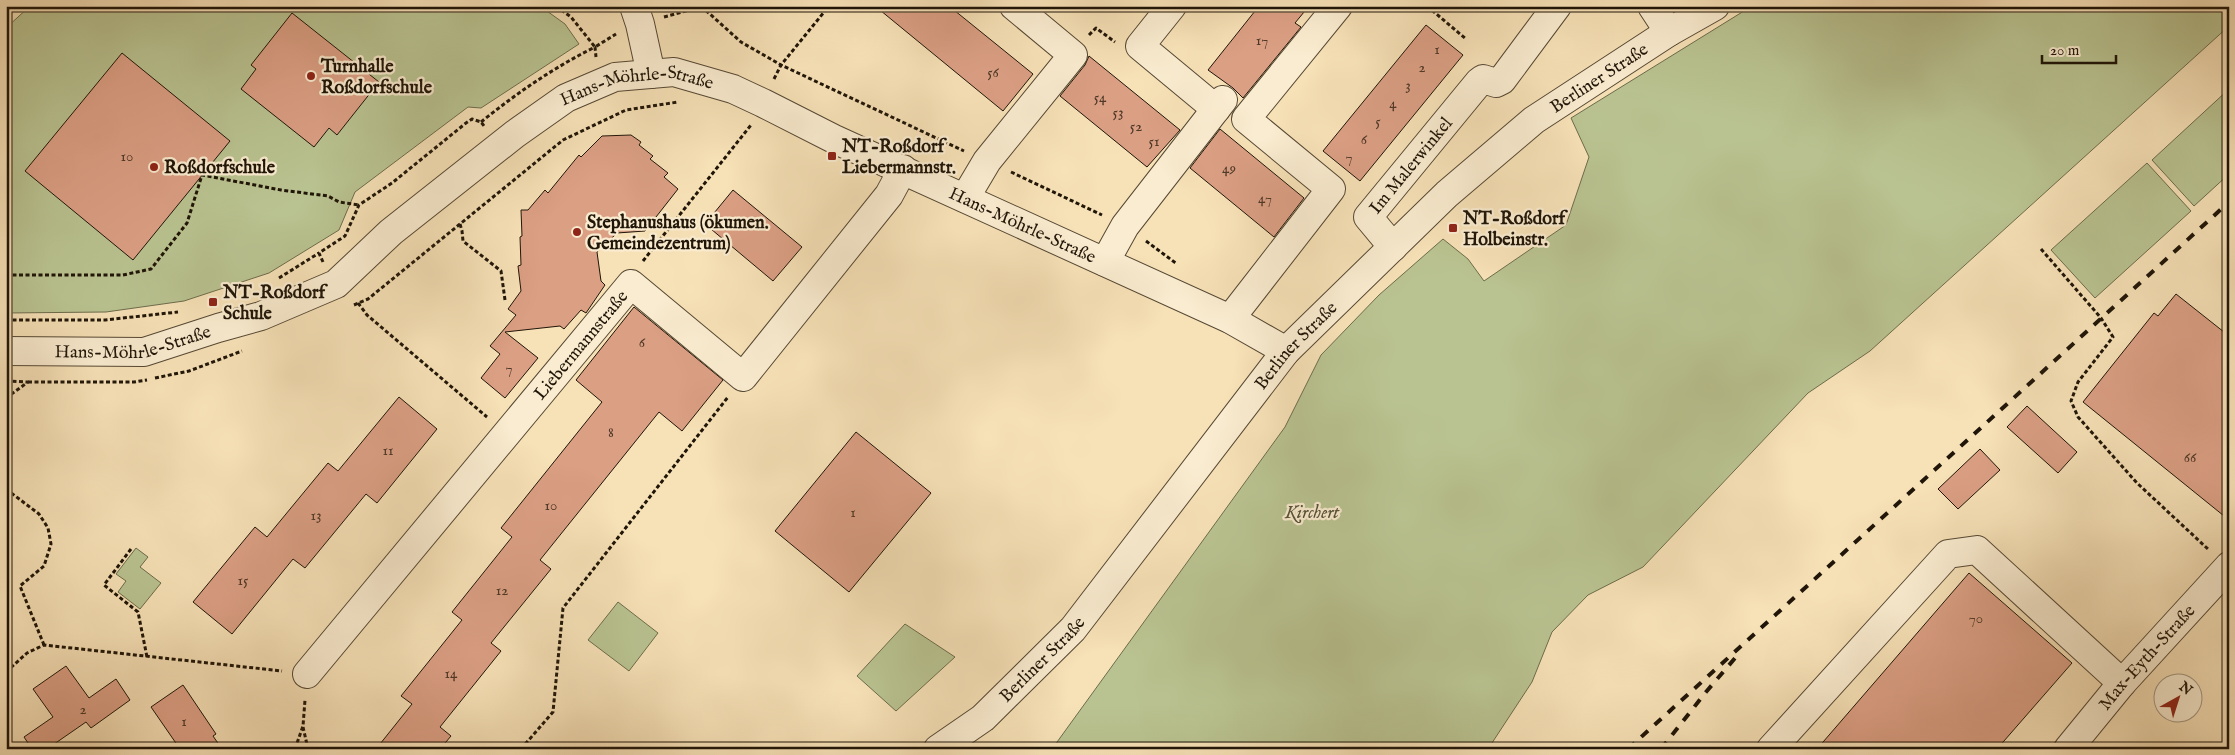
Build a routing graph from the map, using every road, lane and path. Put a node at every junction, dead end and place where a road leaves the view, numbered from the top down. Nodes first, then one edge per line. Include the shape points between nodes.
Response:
1 (16, 6) edge
2 (556, 6) edge
3 (702, 6) edge
4 (829, 6) edge
5 (1014, 6) edge
6 (1172, 6) edge
7 (1338, 6) edge
8 (1427, 6) edge
9 (1557, 6) edge
10 (1652, 6) edge
11 (1716, 6) edge
12 (6, 14) edge
13 (637, 15) edge
14 (1670, 32) junction
15 (1103, 33) dead end
16 (1466, 39) dead end
17 (1116, 43) dead end
18 (651, 74) junction
19 (763, 103) junction
20 (501, 146) junction
21 (903, 169) junction
22 (965, 198) junction
23 (460, 224) dead end
24 (1393, 247) junction
25 (2041, 249) dead end
26 (319, 253) dead end
27 (1105, 262) junction
28 (6, 275) edge
29 (276, 280) dead end
30 (631, 284) junction
31 (505, 300) dead end
32 (358, 303) dead end
33 (187, 309) dead end
34 (1230, 319) junction
35 (6, 320) edge
36 (6, 351) edge
37 (1286, 351) junction
38 (743, 377) junction
39 (6, 381) edge
40 (6, 398) edge
41 (506, 434) junction
42 (6, 489) edge
43 (131, 549) dead end
44 (2228, 567) edge
45 (44, 645) junction
46 (147, 657) junction
47 (6, 672) edge
48 (307, 674) joint
49 (2122, 683) junction
50 (295, 749) edge
51 (308, 749) edge
52 (522, 749) edge
53 (938, 749) edge
54 (1771, 749) edge
55 (2068, 749) edge

1 - 12 path
2 - 13 path via 571,16 594,47 624,30
3 - 13 path
4 - 19 path via 780,65
5 - 22 street via 1073,55 987,161
6 - 27 street via 1140,46 1220,105 1125,226
7 - 34 street via 1246,119 1331,189
8 - 16 path
9 - 24 street, Im Malerwinkel via 1502,80 1478,82 1368,217
10 - 14 street
11 - 14 street, Berliner Straße
13 - 18 street
14 - 24 street, Berliner Straße via 1534,120 1447,194
15 - 17 path
18 - 19 street, Hans-Möhrle-Straße via 674,72
18 - 20 street, Hans-Möhrle-Straße via 615,77 566,98
19 - 21 street, Hans-Möhrle-Straße
19 - 30 path via 753,123 636,269
20 - 28 path via 481,122 472,119 359,205 339,202 328,196 202,175 187,223 151,269 123,275
20 - 36 street, Hans-Möhrle-Straße via 391,232 336,284 261,316 144,352
21 - 22 street, Hans-Möhrle-Straße
21 - 38 street via 889,195
22 - 27 street, Hans-Möhrle-Straße
23 - 31 path via 462,241 501,271
24 - 37 street, Berliner Straße
25 - 44 path via 2114,337 2078,382 2071,401 2078,417 2137,484
26 - 29 path
27 - 34 street, Hans-Möhrle-Straße
30 - 38 street, Liebermannstraße
30 - 41 street, Liebermannstraße
32 - 41 path
33 - 35 path via 105,320
34 - 37 street, Hans-Möhrle-Straße
37 - 53 street, Berliner Straße via 1073,629 983,718
38 - 52 path via 563,608 553,712
39 - 40 path via 28,382
41 - 48 street, Liebermannstraße
42 - 45 path via 39,514 48,528 51,544 44,566 20,586
43 - 46 path via 104,585 138,612
44 - 49 street, Max-Eyth-Straße
45 - 46 path
45 - 47 path via 27,653
46 - 48 path
49 - 54 street via 1977,550 1948,554
49 - 55 street, Max-Eyth-Straße
50 - 51 path via 303,726

